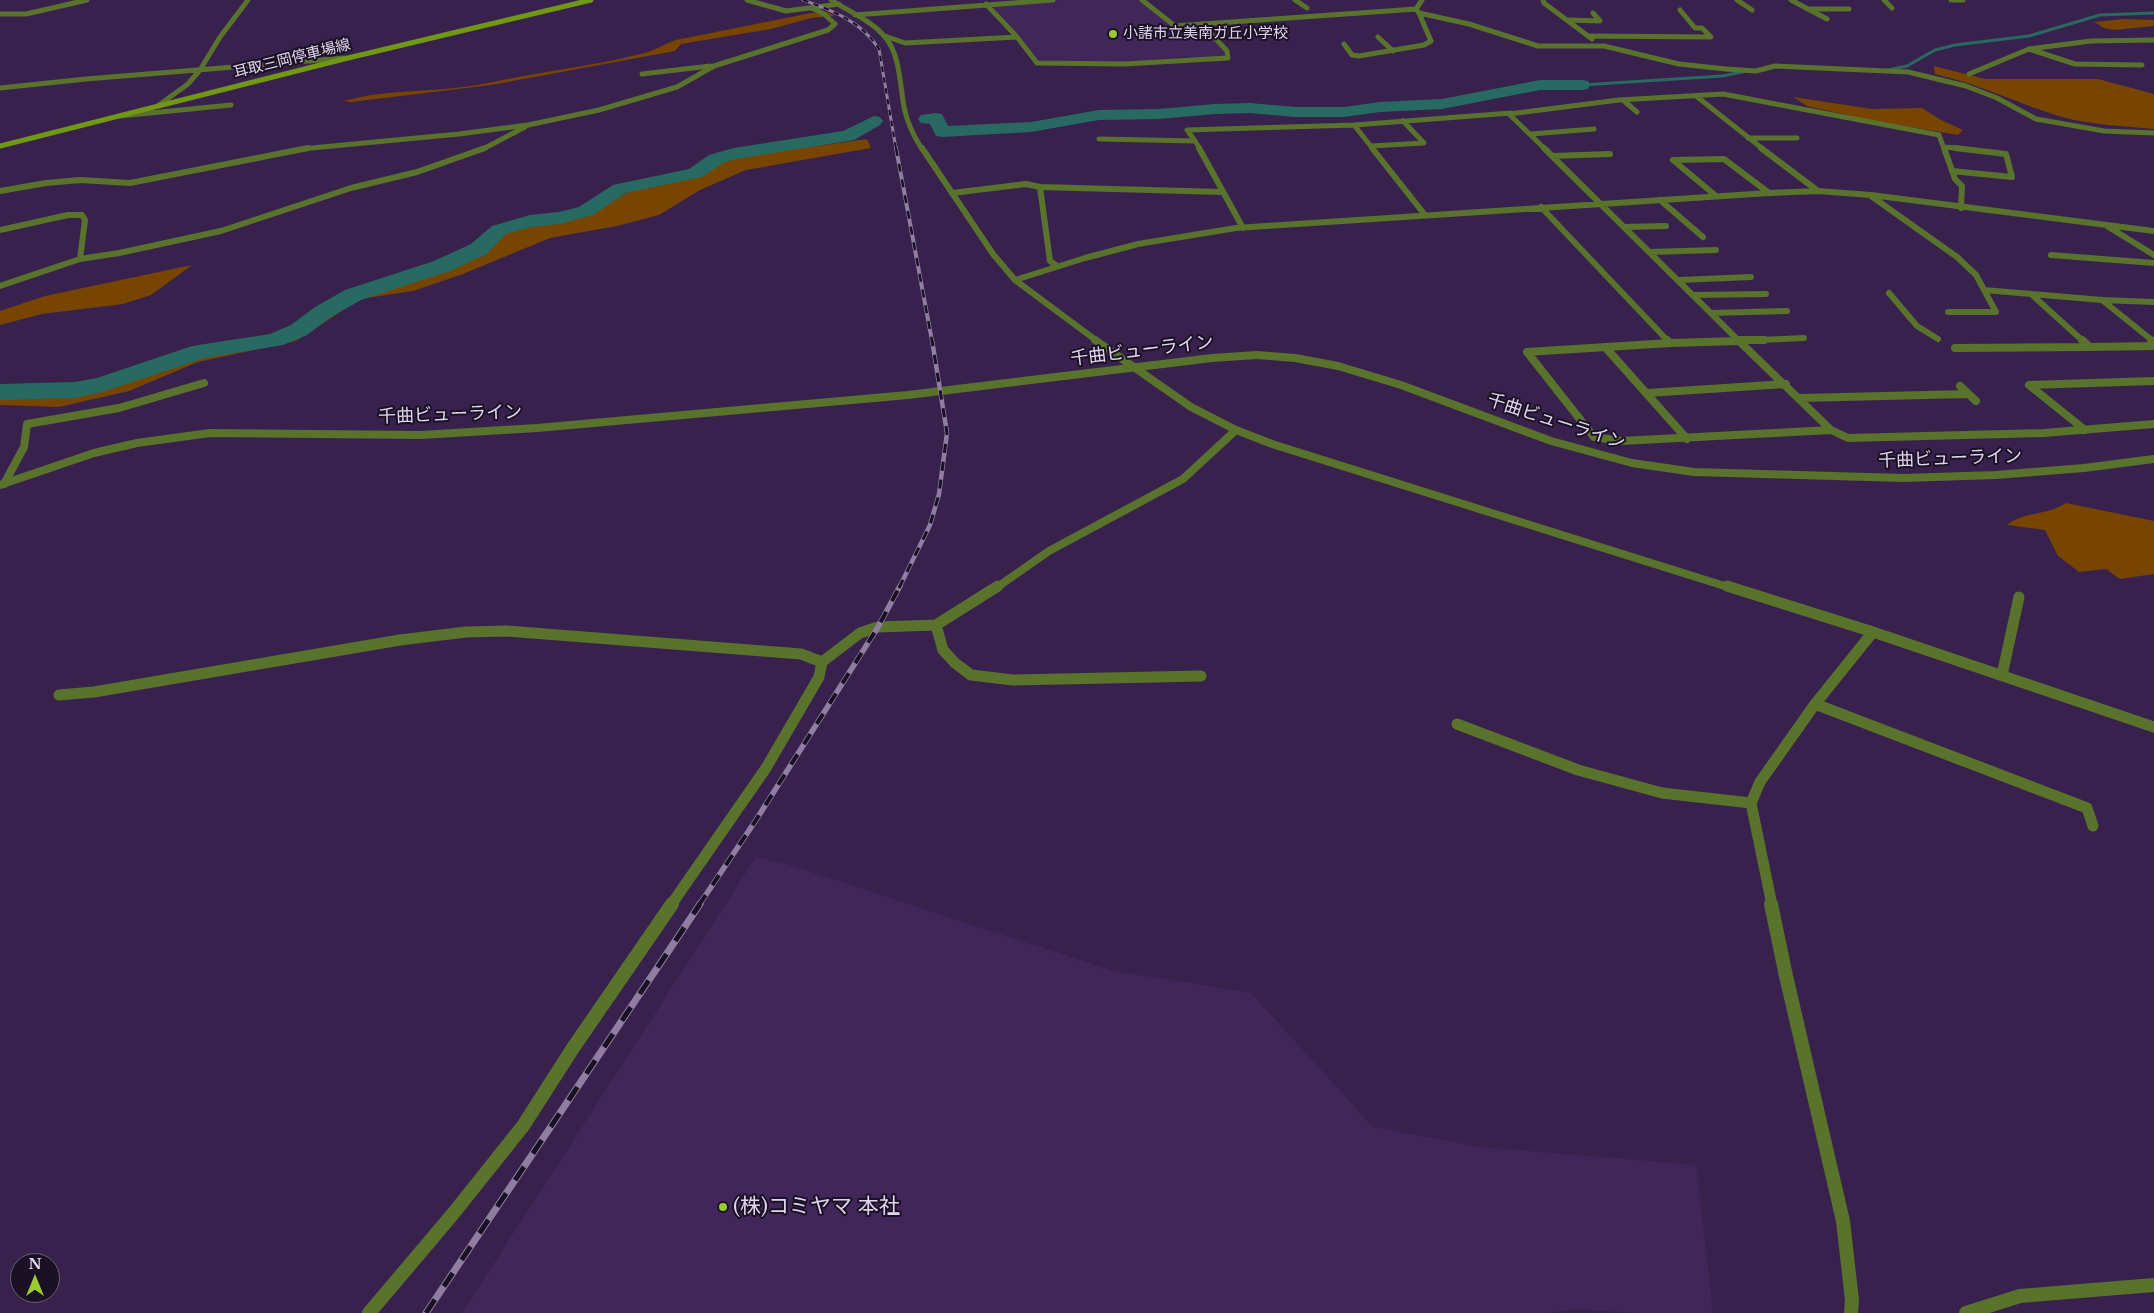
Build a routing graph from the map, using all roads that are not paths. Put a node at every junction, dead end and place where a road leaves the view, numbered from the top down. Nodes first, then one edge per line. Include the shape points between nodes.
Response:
1 (87, 0) edge
2 (248, 0) edge
3 (590, 0) edge
4 (748, 0) edge
5 (1053, 0) edge
6 (1142, 0) edge
7 (1295, 0) edge
8 (1422, 0) edge
9 (1543, 0) edge
10 (1737, 0) edge
11 (1884, 0) edge
12 (1951, 0) edge
13 (1963, 0) edge
14 (1018, 1) edge
15 (1793, 1) edge
16 (835, 2) edge
17 (1812, 2) dead end
18 (986, 4) junction
19 (812, 8) junction
20 (1307, 8) dead end
21 (1892, 8) dead end
22 (1807, 9) junction
23 (1850, 9) dead end
24 (1680, 10) dead end
25 (1752, 10) dead end
26 (1418, 11) junction
27 (1593, 12) dead end
28 (0, 14) edge
29 (855, 15) junction
30 (1827, 19) dead end
31 (1568, 20) junction
32 (1202, 24) junction
33 (885, 36) junction
34 (1378, 36) dead end
35 (1589, 36) junction
36 (1017, 37) junction
37 (2154, 40) edge
38 (1529, 42) junction
39 (1344, 44) dead end
40 (2029, 49) junction
41 (1393, 51) junction
42 (348, 58) junction
43 (2142, 65) dead end
44 (714, 66) junction
45 (200, 70) junction
46 (642, 74) dead end
47 (1969, 74) dead end
48 (0, 88) edge
49 (1696, 96) junction
50 (1623, 100) junction
51 (160, 105) junction
52 (231, 105) dead end
53 (1637, 112) dead end
54 (1511, 113) junction
55 (109, 117) junction
56 (1403, 121) junction
57 (528, 125) junction
58 (1354, 125) junction
59 (1594, 129) dead end
60 (2154, 133) edge
61 (1531, 134) junction
62 (1748, 138) junction
63 (1796, 138) dead end
64 (1099, 139) dead end
65 (1194, 141) junction
66 (0, 146) edge
67 (1371, 146) junction
68 (1944, 147) junction
69 (1610, 154) dead end
70 (1552, 156) junction
71 (1952, 170) junction
72 (1040, 187) junction
73 (0, 191) edge
74 (1818, 191) junction
75 (1223, 192) junction
76 (952, 193) junction
77 (1769, 193) junction
78 (1871, 195) junction
79 (1716, 196) junction
80 (1660, 200) junction
81 (1598, 203) junction
82 (1541, 207) junction
83 (1961, 208) junction
84 (1425, 215) junction
85 (2104, 225) junction
86 (1666, 226) dead end
87 (1624, 227) junction
88 (1243, 228) junction
89 (0, 230) edge
90 (2154, 231) edge
91 (1703, 237) dead end
92 (1711, 244) dead end
93 (1716, 250) junction
94 (1650, 252) junction
95 (2051, 255) dead end
96 (2154, 255) edge
97 (1722, 256) dead end
98 (80, 259) junction
99 (2154, 263) edge
100 (1057, 266) junction
101 (1751, 278) dead end
102 (1015, 280) junction
103 (1679, 280) junction
104 (0, 286) edge
105 (1984, 290) junction
106 (1888, 293) dead end
107 (1766, 294) dead end
108 (2031, 294) junction
109 (1693, 295) junction
110 (2102, 300) junction
111 (2154, 302) edge
112 (1787, 311) dead end
113 (1948, 312) dead end
114 (1711, 313) junction
115 (1804, 338) dead end
116 (1938, 339) dead end
117 (1739, 340) junction
118 (1670, 343) junction
119 (2154, 344) edge
120 (2090, 347) junction
121 (1606, 348) junction
122 (1956, 348) dead end
123 (1133, 368) junction
124 (2154, 381) edge
125 (204, 383) dead end
126 (1786, 384) junction
127 (1960, 386) dead end
128 (1647, 393) junction
129 (1968, 394) junction
130 (1800, 398) junction
131 (1976, 401) dead end
132 (2154, 424) edge
133 (1236, 430) junction
134 (1831, 430) junction
135 (2085, 430) junction
136 (1687, 439) junction
137 (2154, 458) edge
138 (2, 484) edge
139 (2019, 598) dead end
140 (936, 626) junction
141 (1873, 632) junction
142 (822, 662) junction
143 (2002, 675) junction
144 (1201, 676) dead end
145 (60, 695) dead end
146 (1815, 704) junction
147 (1457, 724) dead end
148 (2154, 727) edge
149 (1751, 803) junction
150 (2093, 826) dead end
151 (2154, 1285) edge
152 (369, 1313) edge
153 (1851, 1313) edge
154 (1966, 1313) edge

1 - 28 street via 26,14
2 - 45 street
3 - 42 main road, 耳取三岡停車場線
4 - 19 street via 786,11
5 - 14 street
6 - 32 street via 1175,26
7 - 20 street
8 - 26 street
9 - 31 street
10 - 25 street
11 - 21 street
12 - 13 street
14 - 18 street
15 - 17 street
15 - 22 street
16 - 19 street
16 - 29 street
18 - 29 street
18 - 36 street
19 - 44 street via 835,24 828,30
22 - 23 street
22 - 30 street
24 - 35 street via 1695,28 1702,28 1711,37
26 - 32 street
26 - 38 street
26 - 41 street via 1431,40
27 - 31 street via 1600,21
29 - 33 street
31 - 35 street
32 - 36 street via 1227,51 1228,58 1124,64 1037,63
33 - 36 street via 905,42
33 - 76 street via 893,48 905,110 916,140
34 - 41 street
35 - 38 street via 1593,40
37 - 40 street via 2130,38 2069,42
38 - 60 street via 1544,46 1609,47 1679,64 1726,69 1756,70 1775,66 1908,72 1966,86 2036,119 2104,131
39 - 41 street via 1352,55
40 - 43 street via 2075,64
40 - 47 street
42 - 45 street
42 - 51 main road, 耳取三岡停車場線
44 - 46 street
44 - 57 street via 677,87 599,110
45 - 48 street
45 - 51 street via 188,84
49 - 50 street
49 - 62 street
49 - 68 street via 1723,94 1939,135
50 - 53 street
50 - 54 street
51 - 55 main road, 耳取三岡停車場線
52 - 55 street
54 - 56 street
54 - 61 street via 1508,114
55 - 66 main road, 耳取三岡停車場線
56 - 58 street
56 - 67 street via 1424,143
57 - 73 street via 309,148 130,183 80,180
57 - 98 street via 478,152 417,172 351,188 221,231
58 - 65 street via 1187,130
58 - 67 street
59 - 61 street
61 - 70 street
62 - 63 street
62 - 74 street
64 - 65 street
65 - 75 street
67 - 84 street
68 - 71 street
68 - 71 street via 2006,154 2012,178
69 - 70 street
70 - 81 street
71 - 83 street via 1962,186
72 - 75 street
72 - 76 street via 1026,184
72 - 100 street via 1050,260
74 - 77 street
74 - 78 street
75 - 88 street
76 - 102 street via 993,254
77 - 79 street
77 - 79 street via 1724,159 1673,160
78 - 83 street
78 - 105 street via 1957,257 1976,274
79 - 80 street
80 - 81 street
80 - 91 street
81 - 82 street
81 - 87 street
82 - 84 street
82 - 118 street
83 - 85 street
84 - 88 street
85 - 90 street
85 - 96 street
86 - 87 street
87 - 94 street
88 - 100 street via 1155,240
89 - 98 street via 82,215 85,220
92 - 93 street
93 - 94 street
93 - 97 street
94 - 103 street
95 - 99 street
98 - 104 street
100 - 102 street
101 - 103 street
102 - 123 street
103 - 109 street
105 - 108 street
105 - 113 street via 1996,312
106 - 116 street via 1917,326
107 - 109 street
108 - 110 street
108 - 120 street
109 - 114 street
110 - 111 street
110 - 119 street
112 - 114 street
114 - 117 street
115 - 117 street
117 - 118 street
117 - 126 street
118 - 121 street
119 - 120 street
120 - 122 street
121 - 128 street
121 - 136 street via 1527,352 1594,436 1621,442
123 - 133 street via 1190,408
123 - 137 street, 千曲ビューライン via 1257,355 1303,359 1338,366 1401,386 1586,452 1694,472 1903,478 1996,476
123 - 138 street, 千曲ビューライン via 908,395 480,432 421,435 210,433 103,451
124 - 135 street via 2029,385
125 - 138 street via 119,408 26,424 24,447
126 - 128 street
126 - 130 street
127 - 129 street
128 - 136 street
129 - 130 street
129 - 131 street
130 - 134 street
132 - 135 street
133 - 140 street via 1183,479 1049,551
133 - 141 street
134 - 135 street via 1848,438
134 - 136 street
139 - 143 street
140 - 142 street via 878,627 860,633
140 - 144 street via 943,650 972,675 1013,680
141 - 143 street
141 - 146 street
142 - 145 street via 791,653 507,631 466,632
142 - 152 street via 819,678 766,768 523,1126
143 - 148 street
146 - 149 street via 1760,782
146 - 150 street via 2087,808
147 - 149 street via 1578,770 1643,788
149 - 153 street via 1786,976 1843,1221
151 - 154 street via 2020,1296

